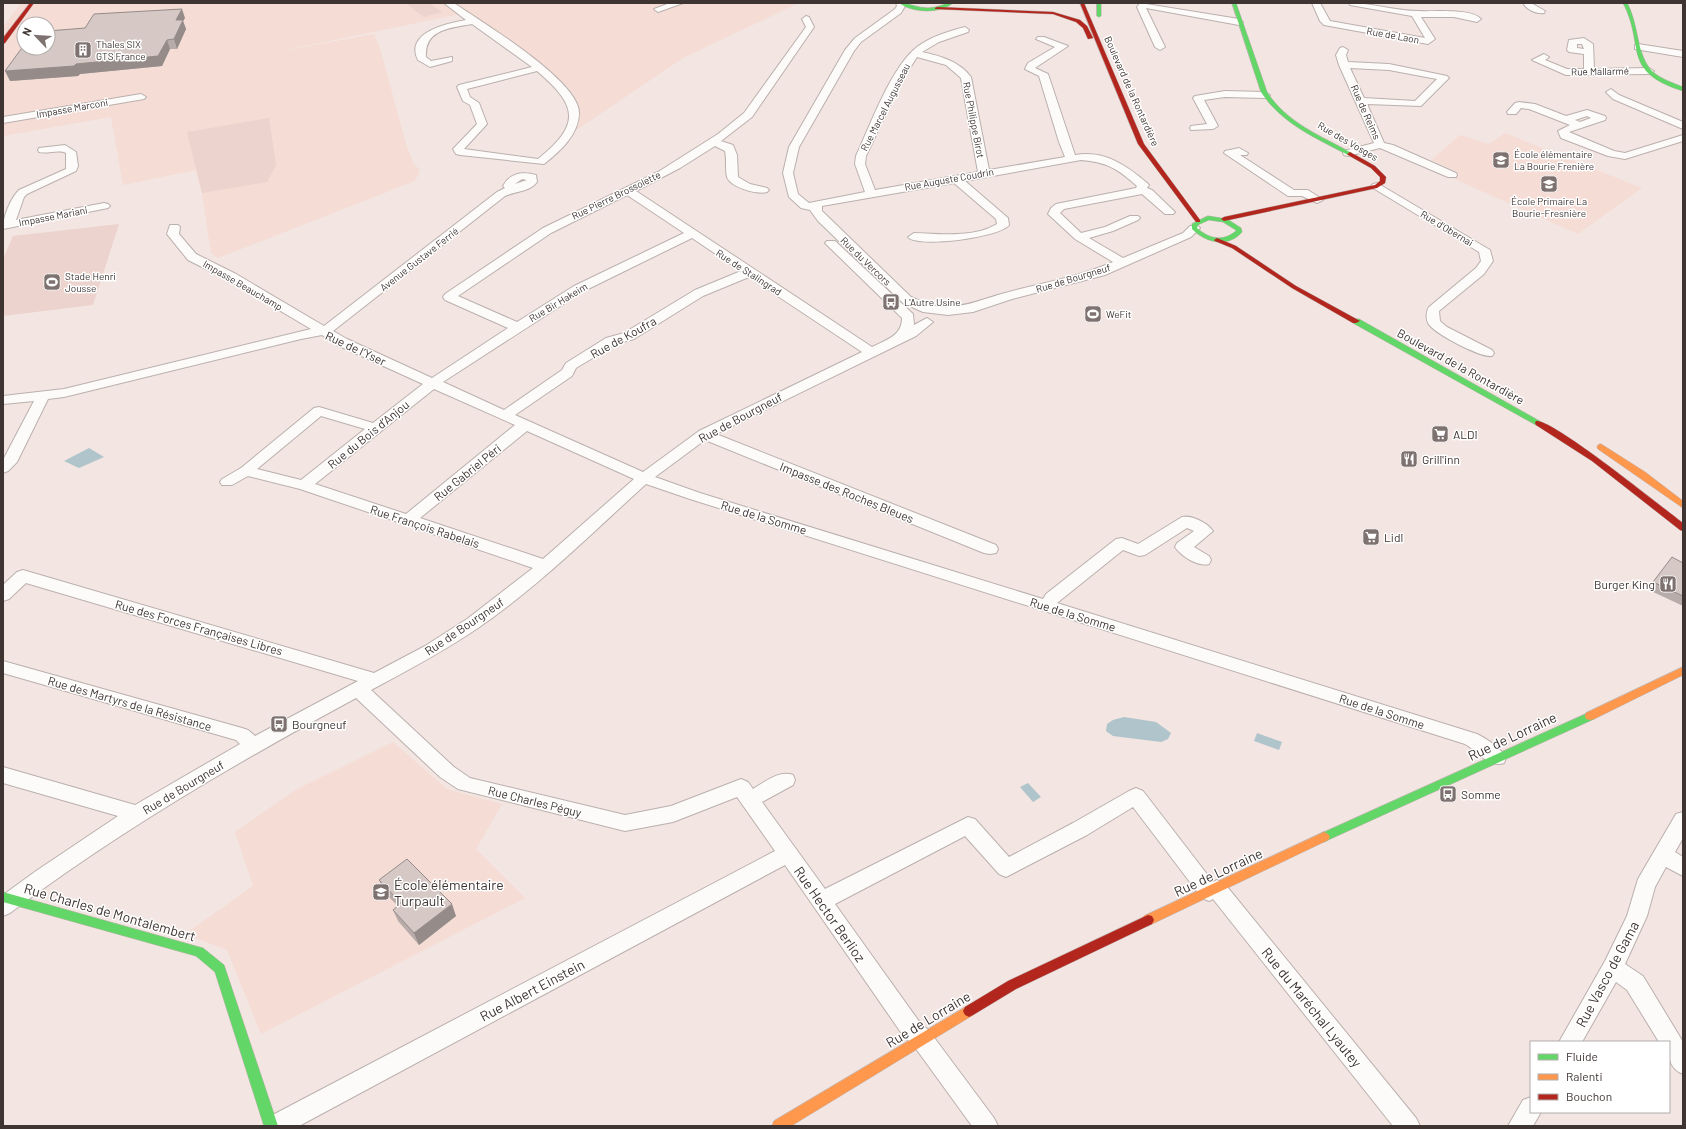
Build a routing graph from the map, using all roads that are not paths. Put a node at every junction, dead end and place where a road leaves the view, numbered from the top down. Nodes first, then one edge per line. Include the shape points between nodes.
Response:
1 (24, 3) edge
2 (32, 3) edge
3 (448, 3) edge
4 (679, 3) edge
5 (900, 3) edge
6 (951, 3) edge
7 (1082, 3) edge
8 (1094, 3) edge
9 (1099, 3) edge
10 (1234, 3) edge
11 (1316, 3) edge
12 (1353, 3) edge
13 (1527, 3) edge
14 (1625, 3) edge
15 (932, 8) junction
16 (658, 9) dead end
17 (1541, 11) dead end
18 (1416, 14) junction
19 (806, 19) dead end
20 (1477, 19) dead end
21 (473, 20) junction
22 (1239, 22) junction
23 (3, 30) edge
24 (965, 30) dead end
25 (1041, 39) dead end
26 (3, 42) edge
27 (1160, 47) dead end
28 (1638, 47) junction
29 (1343, 50) dead end
30 (1588, 52) dead end
31 (914, 54) junction
32 (1683, 54) edge
33 (1103, 57) junction
34 (1544, 58) dead end
35 (449, 59) dead end
36 (1344, 65) junction
37 (538, 68) junction
38 (1589, 70) junction
39 (1649, 71) junction
40 (834, 78) junction
41 (1683, 89) edge
42 (1611, 92) dead end
43 (1265, 95) junction
44 (141, 97) dead end
45 (1361, 101) junction
46 (1512, 112) dead end
47 (1567, 119) junction
48 (3, 120) edge
49 (1581, 125) junction
50 (1683, 126) edge
51 (1195, 128) dead end
52 (1683, 138) edge
53 (713, 142) junction
54 (1380, 145) junction
55 (43, 150) dead end
56 (1243, 153) dead end
57 (1348, 153) junction
58 (1162, 157) dead end
59 (1071, 158) junction
60 (540, 162) junction
61 (984, 173) junction
62 (1452, 174) dead end
63 (955, 178) junction
64 (1377, 186) junction
65 (1185, 187) dead end
66 (763, 190) dead end
67 (1141, 190) junction
68 (628, 191) junction
69 (871, 193) junction
70 (1317, 200) junction
71 (813, 203) junction
72 (104, 206) dead end
73 (1205, 209) dead end
74 (1169, 212) dead end
75 (1247, 216) junction
76 (1134, 218) dead end
77 (1214, 218) junction
78 (1224, 219) junction
79 (1196, 224) junction
80 (6, 226) edge
81 (174, 227) dead end
82 (1239, 233) junction
83 (691, 234) junction
84 (914, 237) dead end
85 (1079, 237) junction
86 (1212, 239) junction
87 (1174, 241) junction
88 (1122, 262) junction
89 (750, 272) junction
90 (1307, 284) dead end
91 (908, 317) junction
92 (929, 317) junction
93 (518, 327) junction
94 (325, 331) junction
95 (1400, 335) dead end
96 (901, 336) junction
97 (870, 351) junction
98 (1487, 353) dead end
99 (433, 383) junction
100 (43, 396) junction
101 (3, 400) edge
102 (505, 415) junction
103 (526, 424) junction
104 (376, 428) junction
105 (704, 434) junction
106 (1591, 440) dead end
107 (3, 468) edge
108 (246, 471) junction
109 (644, 478) junction
110 (227, 482) dead end
111 (304, 486) junction
112 (1683, 506) edge
113 (408, 520) junction
114 (1683, 528) edge
115 (990, 549) dead end
116 (1203, 560) dead end
117 (546, 566) junction
118 (3, 595) edge
119 (1046, 605) junction
120 (3, 667) edge
121 (1683, 671) edge
122 (374, 680) junction
123 (358, 689) junction
124 (253, 745) junction
125 (1497, 758) junction
126 (3, 775) edge
127 (786, 780) dead end
128 (746, 793) junction
129 (135, 815) junction
130 (1683, 820) edge
131 (788, 854) junction
132 (1662, 855) junction
133 (1683, 867) edge
134 (1213, 890) junction
135 (6, 901) edge
136 (821, 901) junction
137 (1613, 968) junction
138 (922, 1039) junction
139 (1571, 1041) edge
140 (1683, 1063) edge
141 (1530, 1110) edge
142 (271, 1126) edge
143 (275, 1126) edge
144 (779, 1126) edge
145 (986, 1126) edge
146 (1408, 1126) edge
147 (1520, 1126) edge

1 - 23 main road
2 - 26 main road
3 - 21 street
4 - 16 street
5 - 15 main road via 911,7
5 - 40 street, Rue du Vercors via 898,12 858,40
6 - 15 main road
7 - 33 main road, Boulevard de la Rontardière
8 - 9 main road via 1101,20
10 - 22 main road, Rue des Vosges
11 - 18 street, Rue de Laon via 1327,23 1428,41 1430,39
12 - 18 street
13 - 17 street
14 - 28 main road via 1632,14
15 - 33 main road via 1039,12 1067,16 1085,27 1094,46
15 - 40 street, Rue du Vercors via 907,16 860,45
18 - 20 street via 1467,15
19 - 53 street, Rue Pierre Brossolette via 810,28 748,115
21 - 35 street via 425,35 421,58 430,64
21 - 37 street
22 - 27 street via 1143,5 1141,7
22 - 43 main road, Rue des Vosges
24 - 31 street, Rue Marcel Augusseau via 944,37
25 - 59 street via 1063,46 1030,69 1043,74
28 - 32 street
28 - 39 main road via 1642,63
29 - 36 street, Rue de Reims via 1341,55
30 - 38 street
31 - 61 street, Rue Philippe Birot via 958,68 966,77
31 - 69 street, Rue Marcel Augusseau via 893,88 861,156 860,164
33 - 79 main road, Boulevard de la Rontardière via 1141,144 1162,176 1189,207
34 - 38 street, Rue Mallarmé via 1537,60 1566,72
36 - 45 street, Rue de Reims
36 - 45 street via 1389,67 1444,78 1417,104
37 - 60 street via 560,85 573,106 570,129 564,140
37 - 60 street via 462,87 466,99 474,103 482,124 458,149 460,152
38 - 39 street, Rue Mallarmé
39 - 41 main road
40 - 71 street, Rue du Vercors via 794,147 788,173 793,195
42 - 50 street via 1616,97
43 - 51 street via 1225,94 1198,98 1214,126
43 - 57 main road, Rue des Vosges via 1276,112
44 - 48 street, Impasse Marconi
45 - 54 street, Rue de Reims
46 - 47 street via 1519,105 1531,106
47 - 49 street
47 - 49 street via 1587,113 1601,118
49 - 52 street via 1563,131 1565,136 1612,154 1625,156
53 - 66 street via 729,147 733,154 730,170 733,179 747,187
53 - 68 street, Rue Pierre Brossolette via 676,166
54 - 57 street, Rue de Reims
54 - 62 street
55 - 80 street via 65,148 71,152 71,171 23,192
56 - 70 street via 1229,153 1292,194 1304,192
57 - 64 main road, Rue des Vosges via 1380,172 1383,182
58 - 65 main road, Boulevard de la Rontardière
59 - 61 street, Rue Auguste Coudrin
59 - 67 street via 1093,158 1115,163 1143,185
60 - 94 street, Avenue Gustave Ferrié via 526,176 532,182 528,186 513,188 501,194
61 - 63 street, Rue Auguste Coudrin
63 - 69 street, Rue Auguste Coudrin
63 - 84 street via 1002,218 1003,225 999,229 968,235 944,238
64 - 70 main road
64 - 98 street, Rue d’Obernai via 1484,250 1487,261 1480,271 1433,310 1434,322 1442,330
67 - 74 street via 1148,192
67 - 85 street via 1060,206 1054,214
68 - 83 street, Rue de Stalingrad
68 - 93 street, Rue Pierre Brossolette via 598,203 559,224 450,297
69 - 71 street, Rue Auguste Coudrin
70 - 75 main road
71 - 91 street, Rue du Vercors via 803,212 808,220
71 - 92 street, Rue du Vercors via 822,219 902,295
72 - 80 street, Impasse Mariani
73 - 77 main road
75 - 78 main road
75 - 82 main road
76 - 85 street via 1109,229
77 - 78 main road
77 - 79 main road
78 - 82 main road
79 - 86 main road, Boulevard de la Rontardière via 1196,232
79 - 87 street, Rue de Bourgneuf via 1187,235
81 - 94 street, Impasse Beauchamp via 173,234 192,257
82 - 86 main road via 1225,240
83 - 89 street, Rue de Stalingrad
83 - 93 street, Rue Bir Hakeim via 578,289
85 - 88 street
86 - 87 street, Rue de Bourgneuf
86 - 114 main road, Boulevard de la Rontardière via 1234,247 1294,287 1563,437 1618,476
87 - 88 street, Rue de Bourgneuf
88 - 92 street, Rue de Bourgneuf via 1101,272 1008,296 953,316
89 - 97 street, Rue de Stalingrad
89 - 102 street, Rue de Koufra via 699,293 628,336 611,341 571,366 567,373
90 - 95 main road, Boulevard de la Rontardière
91 - 92 street via 912,310
91 - 96 street via 907,330
92 - 96 street, Rue de Bourgneuf via 916,330
93 - 99 street, Rue Bir Hakeim
94 - 99 street, Rue de l’Yser via 342,342
94 - 100 street, Rue de l’Yser
96 - 97 street, Rue de Bourgneuf
97 - 105 street, Rue de Bourgneuf
99 - 102 street, Rue de l’Yser
99 - 104 street, Rue du Bois d’Anjou
100 - 101 street, Rue de l’Yser
100 - 107 street via 10,462
102 - 103 street, Rue de l’Yser
103 - 109 street, Rue de l’Yser
103 - 113 street, Rue Gabriel Péri
104 - 108 street via 319,411
104 - 111 street, Rue du Bois d’Anjou
105 - 109 street, Rue de Bourgneuf
105 - 115 street, Impasse des Roches Bleues
106 - 112 main road via 1642,474
108 - 110 street
108 - 111 street, Rue François Rabelais
109 - 117 street, Rue de Bourgneuf
109 - 119 street, Rue de la Somme
111 - 113 street, Rue François Rabelais
113 - 117 street, Rue François Rabelais
116 - 119 street via 1183,546 1204,531 1187,521 1139,551 1122,543
117 - 122 street, Rue de Bourgneuf via 473,623 431,650
118 - 122 street, Rue des Forces Françaises Libres via 23,576
119 - 125 street, Rue de la Somme via 1471,739
120 - 124 street, Rue des Martyrs de la Résistance via 242,735
121 - 125 main road, Rue de Lorraine
122 - 123 street, Rue de Bourgneuf
123 - 124 street, Rue de Bourgneuf
123 - 128 street, Rue Charles Péguy via 447,772 465,784 625,823 673,814
124 - 129 street, Rue de Bourgneuf
125 - 134 main road, Rue de Lorraine via 1362,818
126 - 129 street
127 - 128 street, Rue Charles Péguy
128 - 131 street, Rue Hector Berlioz
129 - 135 street, Rue de Bourgneuf
130 - 132 street, Rue Vasco de Gama
131 - 136 street, Rue Hector Berlioz
131 - 143 street, Rue Albert Einstein
132 - 133 street
132 - 137 street, Rue Vasco de Gama via 1645,885 1638,916
134 - 136 street, Rue du Maréchal Lyautey via 1136,796 1006,868 968,825
134 - 138 main road, Rue de Lorraine via 1012,985
134 - 146 street, Rue du Maréchal Lyautey
135 - 142 main road, Rue Charles de Montalembert via 199,952 220,969
136 - 138 street, Rue Hector Berlioz via 910,1027
137 - 139 street, Rue Vasco de Gama
137 - 140 street via 1634,983 1646,999
138 - 144 main road, Rue de Lorraine
138 - 145 street, Rue Hector Berlioz
141 - 147 street

